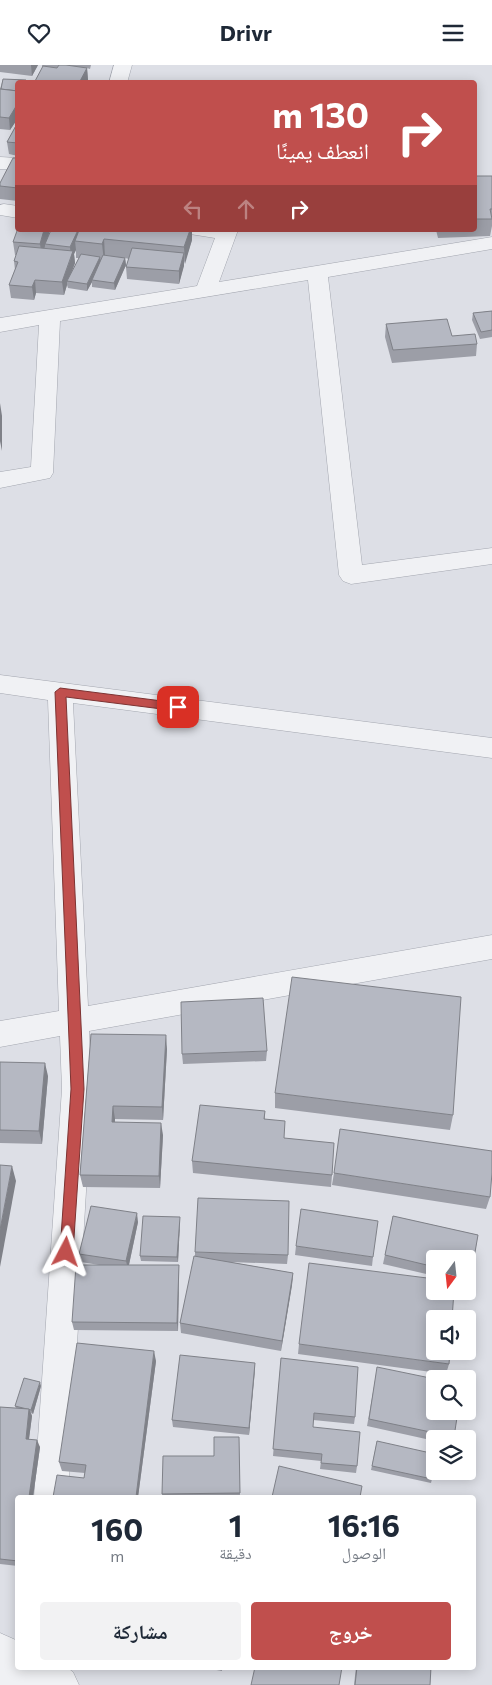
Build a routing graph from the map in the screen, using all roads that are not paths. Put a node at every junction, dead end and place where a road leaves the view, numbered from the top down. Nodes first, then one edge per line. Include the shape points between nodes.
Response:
1 (123, 65) edge
2 (119, 80) edge
3 (0, 163) edge
4 (15, 164) edge
5 (227, 232) edge
6 (492, 243) edge
7 (317, 272) junction
8 (205, 291) junction
9 (50, 317) junction
10 (0, 325) edge
11 (0, 480) edge
12 (492, 556) edge
13 (0, 684) edge
14 (60, 692) junction
15 (492, 748) edge
16 (492, 947) edge
17 (75, 1020) junction
18 (0, 1034) edge
19 (51, 1495) edge
20 (0, 1651) edge
21 (15, 1661) edge

1 - 2 street
3 - 4 street
5 - 8 street
6 - 7 street
7 - 8 street
7 - 12 street via 351,575
8 - 9 street
9 - 10 street
9 - 11 street via 42,473
13 - 14 street
14 - 15 street
14 - 17 street
16 - 17 street
17 - 18 street
17 - 19 street via 77,1089
20 - 21 street

